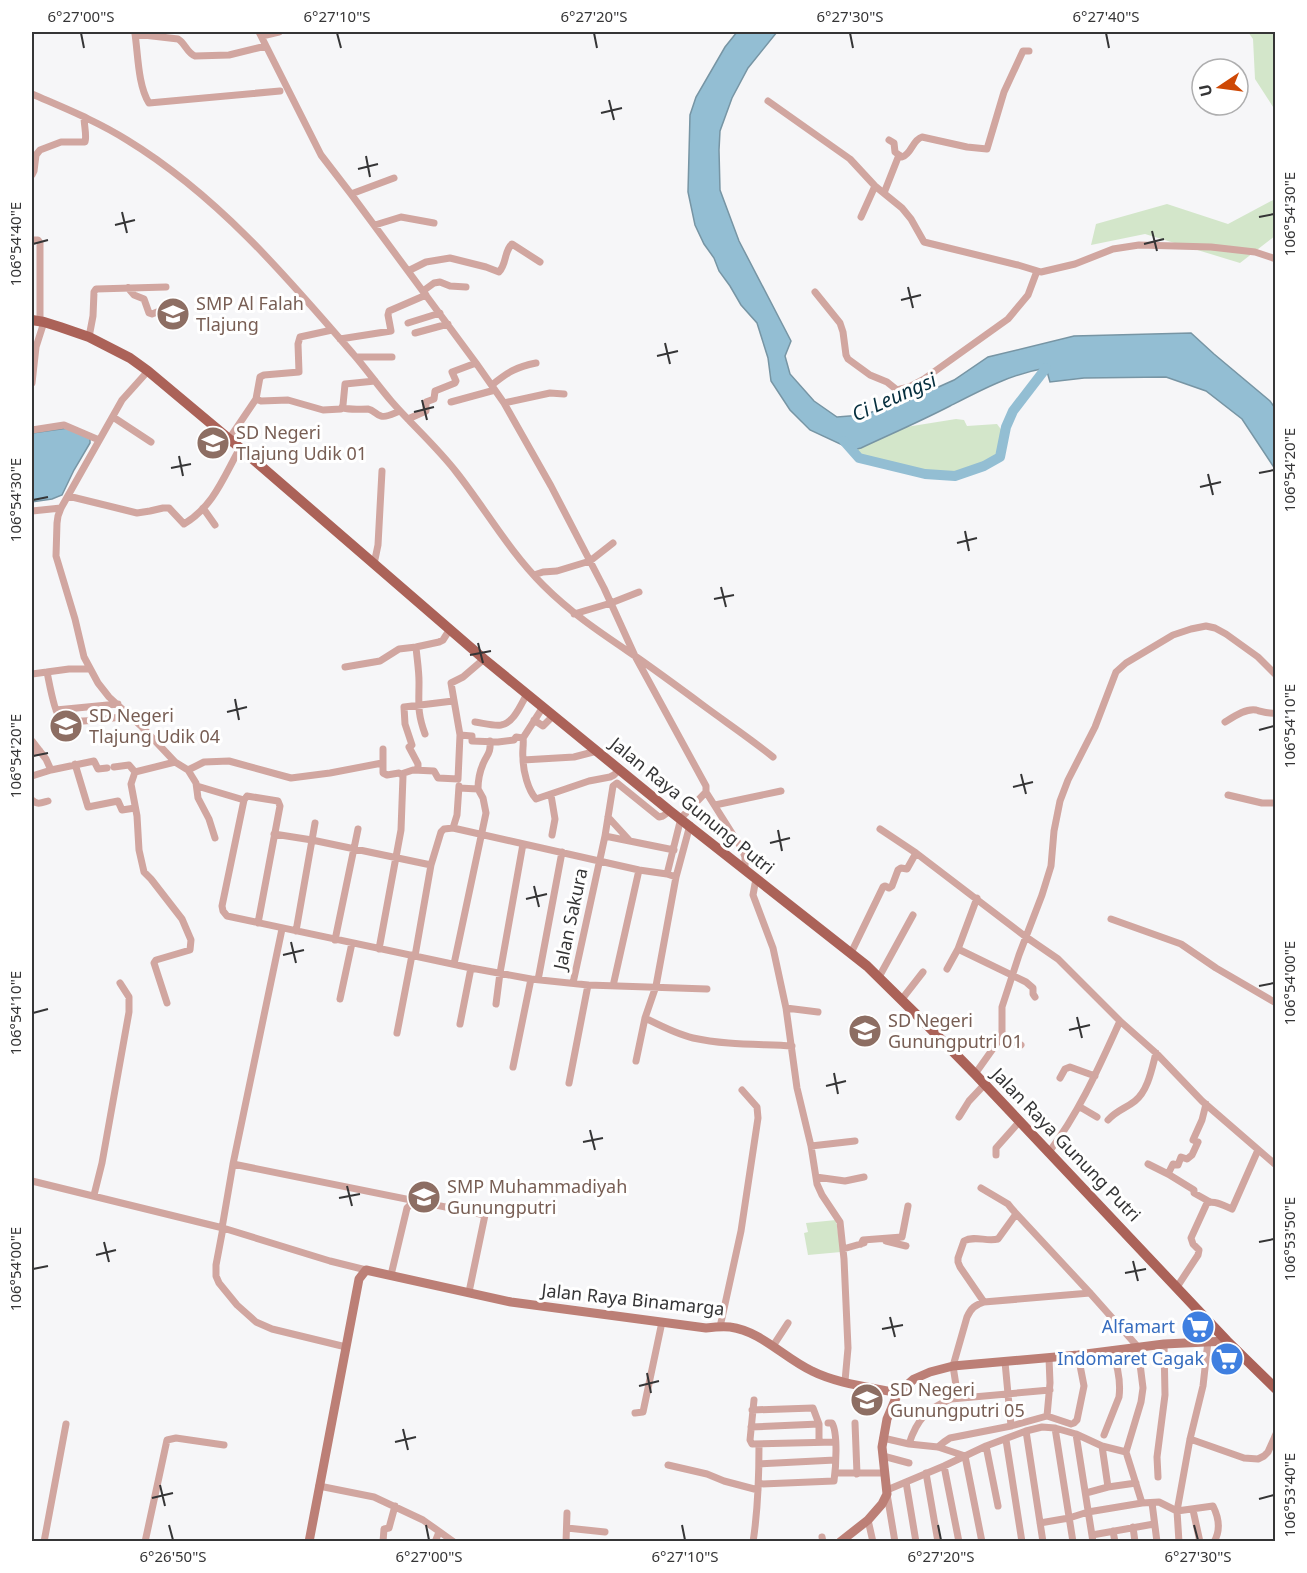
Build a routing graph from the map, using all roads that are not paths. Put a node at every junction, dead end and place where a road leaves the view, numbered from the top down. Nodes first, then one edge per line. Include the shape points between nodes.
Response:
1 (279, 32) edge
2 (136, 33) edge
3 (261, 34) edge
4 (266, 46) junction
5 (1029, 51) dead end
6 (280, 91) dead end
7 (32, 94) edge
8 (768, 101) dead end
9 (84, 117) junction
10 (889, 140) dead end
11 (899, 155) junction
12 (32, 175) edge
13 (394, 178) dead end
14 (875, 186) junction
15 (884, 193) junction
16 (351, 194) junction
17 (861, 217) dead end
18 (434, 223) dead end
19 (375, 225) junction
20 (32, 240) edge
21 (1275, 259) edge
22 (540, 262) dead end
23 (408, 271) junction
24 (1037, 271) junction
25 (166, 287) dead end
26 (466, 287) dead end
27 (128, 288) junction
28 (815, 292) dead end
29 (425, 293) junction
30 (158, 312) dead end
31 (440, 313) junction
32 (38, 321) edge
33 (408, 322) dead end
34 (448, 324) junction
35 (332, 330) junction
36 (415, 333) dead end
37 (89, 337) junction
38 (340, 339) junction
39 (356, 357) junction
40 (392, 357) dead end
41 (476, 363) junction
42 (536, 363) dead end
43 (148, 371) junction
44 (375, 381) junction
45 (32, 383) edge
46 (494, 387) junction
47 (564, 394) dead end
48 (256, 399) junction
49 (451, 402) dead end
50 (504, 403) junction
51 (343, 408) junction
52 (400, 411) junction
53 (112, 417) junction
54 (408, 419) junction
55 (32, 430) edge
56 (229, 439) junction
57 (99, 440) junction
58 (152, 442) dead end
59 (240, 448) junction
60 (382, 471) dead end
61 (68, 496) junction
62 (62, 508) junction
63 (203, 508) junction
64 (32, 511) edge
65 (215, 525) dead end
66 (612, 543) dead end
67 (590, 561) junction
68 (374, 564) junction
69 (534, 575) junction
70 (639, 592) dead end
71 (611, 603) junction
72 (574, 614) junction
73 (450, 629) junction
74 (416, 647) junction
75 (635, 656) junction
76 (484, 659) junction
77 (345, 667) dead end
78 (90, 669) junction
79 (47, 672) junction
80 (32, 674) edge
81 (1275, 675) edge
82 (527, 694) junction
83 (453, 701) junction
84 (118, 704) junction
85 (418, 704) junction
86 (543, 707) junction
87 (56, 710) junction
88 (1275, 713) edge
89 (130, 716) junction
90 (553, 716) junction
91 (534, 720) junction
92 (475, 722) dead end
93 (1225, 722) dead end
94 (425, 734) dead end
95 (460, 735) junction
96 (523, 738) junction
97 (32, 741) edge
98 (490, 741) junction
99 (383, 749) dead end
100 (40, 751) junction
101 (597, 751) junction
102 (32, 754) edge
103 (773, 757) dead end
104 (523, 760) junction
105 (175, 762) junction
106 (382, 763) junction
107 (75, 764) junction
108 (51, 770) junction
109 (189, 770) junction
110 (418, 770) junction
111 (135, 772) junction
112 (625, 773) junction
113 (401, 774) junction
114 (32, 776) edge
115 (458, 779) junction
116 (197, 786) junction
117 (620, 786) junction
118 (459, 788) junction
119 (478, 789) junction
120 (781, 791) dead end
121 (706, 792) junction
122 (551, 795) junction
123 (1228, 795) dead end
124 (32, 800) edge
125 (244, 800) junction
126 (48, 801) dead end
127 (1275, 803) edge
128 (715, 805) junction
129 (135, 808) junction
130 (670, 811) junction
131 (608, 818) junction
132 (686, 822) junction
133 (315, 823) dead end
134 (453, 828) junction
135 (358, 829) dead end
136 (880, 829) dead end
137 (274, 834) junction
138 (482, 834) junction
139 (552, 835) dead end
140 (605, 836) junction
141 (215, 838) dead end
142 (312, 840) junction
143 (630, 841) junction
144 (523, 844) junction
145 (354, 849) junction
146 (674, 850) junction
147 (562, 852) junction
148 (916, 853) junction
149 (396, 858) junction
150 (599, 861) junction
151 (431, 865) junction
152 (745, 868) junction
153 (639, 870) junction
154 (667, 874) junction
155 (676, 877) junction
156 (758, 880) junction
157 (977, 898) junction
158 (913, 915) dead end
159 (1111, 919) dead end
160 (258, 923) junction
161 (282, 928) junction
162 (296, 931) junction
163 (1026, 937) junction
164 (335, 940) junction
165 (352, 943) junction
166 (379, 949) junction
167 (958, 949) junction
168 (851, 953) junction
169 (413, 956) junction
170 (454, 964) junction
171 (471, 968) junction
172 (947, 969) dead end
173 (923, 972) dead end
174 (500, 973) junction
175 (1012, 975) junction
176 (879, 977) junction
177 (535, 980) junction
178 (120, 983) dead end
179 (573, 983) junction
180 (588, 985) junction
181 (613, 986) junction
182 (656, 986) junction
183 (707, 989) dead end
184 (1035, 998) dead end
185 (340, 999) dead end
186 (902, 999) junction
187 (167, 1003) dead end
188 (1275, 1003) edge
189 (496, 1004) dead end
190 (786, 1008) junction
191 (818, 1012) dead end
192 (645, 1018) junction
193 (1120, 1021) junction
194 (460, 1024) dead end
195 (397, 1033) dead end
196 (1002, 1036) junction
197 (1022, 1045) dead end
198 (792, 1046) junction
199 (1156, 1053) junction
200 (636, 1061) dead end
201 (513, 1067) dead end
202 (975, 1074) junction
203 (1095, 1076) junction
204 (1060, 1078) dead end
205 (569, 1083) dead end
206 (984, 1084) junction
207 (742, 1090) dead end
208 (1206, 1104) junction
209 (1080, 1107) junction
210 (958, 1117) dead end
211 (1097, 1117) dead end
212 (1108, 1120) dead end
213 (1020, 1121) junction
214 (855, 1141) dead end
215 (811, 1146) junction
216 (1258, 1150) junction
217 (1049, 1152) junction
218 (996, 1155) dead end
219 (233, 1164) junction
220 (1148, 1164) dead end
221 (1275, 1165) edge
222 (1168, 1174) junction
223 (816, 1177) junction
224 (864, 1177) dead end
225 (32, 1181) edge
226 (981, 1188) dead end
227 (94, 1195) junction
228 (414, 1201) junction
229 (1210, 1202) junction
230 (908, 1206) dead end
231 (1016, 1215) junction
232 (222, 1228) junction
233 (861, 1244) junction
234 (906, 1246) dead end
235 (843, 1249) junction
236 (366, 1270) junction
237 (391, 1275) junction
238 (1178, 1287) junction
239 (469, 1292) junction
240 (1090, 1293) junction
241 (984, 1302) junction
242 (662, 1322) junction
243 (788, 1323) dead end
244 (720, 1327) junction
245 (1208, 1341) junction
246 (1227, 1341) junction
247 (1164, 1344) junction
248 (773, 1346) junction
249 (346, 1347) junction
250 (1112, 1350) junction
251 (1139, 1352) junction
252 (1078, 1355) junction
253 (1049, 1358) junction
254 (1005, 1362) junction
255 (953, 1366) junction
256 (844, 1381) junction
257 (1275, 1389) edge
258 (1050, 1390) junction
259 (898, 1393) junction
260 (1008, 1393) junction
261 (958, 1398) junction
262 (754, 1400) dead end
263 (752, 1410) junction
264 (635, 1413) dead end
265 (1047, 1416) junction
266 (828, 1423) dead end
267 (855, 1423) dead end
268 (66, 1424) dead end
269 (819, 1424) junction
270 (1011, 1426) junction
271 (751, 1427) junction
272 (1055, 1428) junction
273 (1026, 1431) junction
274 (1076, 1434) junction
275 (1275, 1434) edge
276 (1104, 1435) dead end
277 (883, 1438) junction
278 (1190, 1439) junction
279 (1006, 1440) junction
280 (819, 1442) junction
281 (835, 1442) junction
282 (909, 1444) junction
283 (759, 1445) junction
284 (224, 1446) dead end
285 (986, 1446) junction
286 (1102, 1446) junction
287 (938, 1447) junction
288 (1126, 1452) junction
289 (882, 1456) junction
290 (965, 1456) junction
291 (835, 1460) junction
292 (909, 1463) dead end
293 (759, 1464) junction
294 (668, 1465) dead end
295 (944, 1467) junction
296 (835, 1473) junction
297 (885, 1473) junction
298 (927, 1473) junction
299 (857, 1474) junction
300 (1158, 1477) dead end
301 (906, 1482) junction
302 (1136, 1484) junction
303 (319, 1486) junction
304 (758, 1487) junction
305 (1108, 1487) junction
306 (887, 1492) junction
307 (1086, 1493) junction
308 (1142, 1503) junction
309 (1152, 1503) junction
310 (396, 1506) junction
311 (998, 1506) dead end
312 (1193, 1510) junction
313 (1088, 1512) junction
314 (1177, 1512) junction
315 (567, 1513) dead end
316 (1070, 1518) junction
317 (868, 1520) junction
318 (1040, 1523) junction
319 (1154, 1524) junction
320 (1133, 1527) junction
321 (567, 1528) junction
322 (1113, 1531) junction
323 (439, 1532) junction
324 (605, 1532) dead end
325 (850, 1538) edge
326 (1092, 1538) edge
327 (44, 1542) edge
328 (146, 1542) edge
329 (309, 1542) edge
330 (383, 1542) edge
331 (435, 1542) edge
332 (454, 1542) edge
333 (566, 1542) edge
334 (753, 1542) edge
335 (840, 1542) edge
336 (873, 1542) edge
337 (895, 1542) edge
338 (916, 1542) edge
339 (939, 1542) edge
340 (959, 1542) edge
341 (982, 1542) edge
342 (1022, 1542) edge
343 (1043, 1542) edge
344 (1073, 1542) edge
345 (1115, 1542) edge
346 (1135, 1542) edge
347 (1157, 1542) edge
348 (1179, 1542) edge
349 (1200, 1542) edge
350 (1214, 1542) edge

1 - 3 street
2 - 4 street via 178,39 190,54 201,57
2 - 6 street via 141,84 149,103
3 - 4 street
4 - 16 street via 321,155
5 - 11 street via 1023,51 1004,92 987,149 922,137 908,154
7 - 9 street
8 - 14 street via 850,159
9 - 12 street via 85,142 61,141 40,150
9 - 35 street via 129,141 210,200
10 - 11 street
11 - 15 street
13 - 16 street
14 - 15 street
14 - 17 street
15 - 24 street via 906,212 924,242
16 - 19 street
18 - 19 street via 400,217
19 - 23 street
20 - 32 street via 40,243
21 - 24 street via 1255,252 1211,247 1139,245 1113,249 1066,267
22 - 23 street via 512,244 499,272 450,258 426,262
23 - 29 street
24 - 28 street via 1028,295 1008,319 924,379 897,390 848,359 840,323
25 - 27 street
26 - 29 street via 440,282
27 - 30 street via 144,299 149,313
27 - 37 street via 95,290
29 - 31 street
29 - 38 street via 388,313 391,332
31 - 33 street
31 - 34 street
32 - 37 main road, Jalan Raya Gunung Putri
32 - 45 street
34 - 36 street
34 - 41 street
35 - 38 street
35 - 48 street via 300,338 299,372 260,377
37 - 43 main road, Jalan Raya Gunung Putri
38 - 39 street
39 - 40 street
39 - 44 street
41 - 46 street
41 - 54 street via 452,372 456,381 435,391 434,399 426,402 426,411
42 - 46 street via 510,371
43 - 53 street
43 - 56 main road, Jalan Raya Gunung Putri
44 - 51 street via 345,384
44 - 52 street
46 - 49 street
46 - 50 street
47 - 50 street via 550,393
48 - 51 street via 288,400 323,410
48 - 56 street
50 - 67 street
51 - 52 street via 368,409 384,417
52 - 54 street
53 - 57 street
53 - 58 street
54 - 69 street via 456,471 500,535
55 - 57 street via 64,425
56 - 59 main road, Jalan Raya Gunung Putri
57 - 61 street
59 - 63 street
59 - 68 main road, Jalan Raya Gunung Putri
60 - 68 street
61 - 62 street
61 - 63 street via 137,513 169,508 184,524
62 - 64 street
62 - 78 street via 56,556
63 - 65 street
66 - 67 street
67 - 69 street
67 - 71 street
68 - 73 main road, Jalan Raya Gunung Putri
69 - 72 street
70 - 71 street
71 - 72 street
71 - 75 street
72 - 75 street
73 - 74 street via 443,640
73 - 76 main road, Jalan Raya Gunung Putri
74 - 77 street via 399,649 380,661
74 - 85 street
75 - 103 street
75 - 121 street
76 - 82 main road, Jalan Raya Gunung Putri
76 - 83 street via 452,683
78 - 79 street
78 - 84 street via 105,693
79 - 80 street
79 - 87 street
81 - 163 street via 1226,634 1206,626 1173,635 1116,672 1095,728 1060,801 1051,866
82 - 86 main road, Jalan Raya Gunung Putri
82 - 92 street via 505,723
83 - 85 street
83 - 95 street
84 - 87 street
84 - 89 street
85 - 94 street
85 - 110 street via 404,707 412,745 409,747
86 - 90 main road, Jalan Raya Gunung Putri
86 - 91 street
87 - 89 street via 60,718 69,721
88 - 93 street via 1253,710
89 - 105 street
90 - 91 street via 543,726
90 - 101 main road, Jalan Raya Gunung Putri
91 - 96 street
95 - 98 street via 472,736 472,741
95 - 115 street
96 - 98 street
96 - 104 street
97 - 100 street
98 - 119 street via 491,750 483,764
99 - 106 street
100 - 102 street
100 - 108 street
101 - 104 street via 574,757
101 - 112 main road, Jalan Raya Gunung Putri
104 - 122 street via 534,799
105 - 109 street
105 - 111 street
106 - 109 street via 291,778 229,761 204,762
106 - 113 street via 383,773
107 - 108 street
107 - 111 street via 94,761 98,769 129,765
107 - 129 street via 87,807 118,801 122,810
108 - 114 street
109 - 116 street
110 - 113 street
110 - 115 street via 434,771 438,778
111 - 129 street via 131,784
112 - 117 street, Jalan Sakura
112 - 122 street
112 - 130 main road, Jalan Raya Gunung Putri
113 - 149 street via 402,819
115 - 118 street
116 - 125 street
116 - 141 street
117 - 130 street via 659,817
117 - 131 street, Jalan Sakura via 613,786
118 - 119 street
118 - 134 street
119 - 138 street via 486,813
120 - 128 street
121 - 128 street
121 - 132 street
122 - 139 street via 555,819
123 - 127 street
124 - 126 street via 39,804
125 - 137 street via 249,796 278,801 280,812
125 - 160 street via 223,910 227,916
128 - 152 street via 742,849
129 - 187 street via 144,872 182,919 190,940 190,950 154,963
130 - 132 main road, Jalan Raya Gunung Putri
131 - 140 street, Jalan Sakura
131 - 143 street
132 - 146 street
132 - 152 main road, Jalan Raya Gunung Putri
132 - 155 street
133 - 142 street
134 - 138 street
134 - 151 street via 441,832
135 - 145 street
136 - 148 street
137 - 142 street
137 - 160 street
138 - 144 street
138 - 170 street
140 - 143 street
140 - 150 street, Jalan Sakura
142 - 145 street
142 - 162 street
143 - 146 street
144 - 147 street
144 - 174 street
145 - 149 street
145 - 164 street
146 - 154 street
147 - 150 street
147 - 177 street
148 - 157 street
148 - 168 street via 907,869 898,870 892,886 883,887
149 - 151 street
149 - 166 street
150 - 153 street
150 - 179 street, Jalan Sakura
151 - 169 street
152 - 156 main road, Jalan Raya Gunung Putri
153 - 154 street
153 - 181 street
154 - 155 street
155 - 182 street
156 - 168 main road, Jalan Raya Gunung Putri
156 - 190 street via 753,895 773,948
157 - 163 street
157 - 167 street
158 - 176 street
159 - 188 street via 1181,944
160 - 161 street
161 - 162 street
161 - 219 street
162 - 164 street
163 - 175 street
163 - 193 street via 1058,959
164 - 165 street
165 - 166 street
165 - 185 street
166 - 169 street
167 - 172 street
167 - 175 street
168 - 176 main road, Jalan Raya Gunung Putri
169 - 170 street
169 - 195 street
170 - 171 street
171 - 174 street
171 - 194 street
173 - 186 street
174 - 177 street
174 - 189 street
175 - 184 street via 1032,987
175 - 196 street via 1002,1007
176 - 186 main road, Jalan Raya Gunung Putri
177 - 179 street
177 - 201 street
178 - 227 street via 129,997 129,1012
179 - 180 street
180 - 181 street
180 - 205 street
181 - 182 street
182 - 183 street
182 - 192 street
186 - 202 main road, Jalan Raya Gunung Putri
190 - 191 street
190 - 198 street
192 - 198 street via 692,1038
192 - 200 street
193 - 199 street
193 - 203 street
196 - 197 street
196 - 202 street
198 - 215 street
199 - 208 street
199 - 212 street via 1141,1096
202 - 206 main road, Jalan Raya Gunung Putri
203 - 204 street via 1070,1067
203 - 209 street
206 - 210 street
206 - 213 main road, Jalan Raya Gunung Putri
207 - 244 street via 757,1107 758,1118 741,1231
208 - 216 street
208 - 222 street via 1193,1140 1198,1142 1192,1155 1187,1159 1181,1157
209 - 211 street
209 - 217 street
213 - 217 main road, Jalan Raya Gunung Putri
213 - 218 street via 996,1148
214 - 215 street
215 - 223 street
216 - 221 street
216 - 229 street via 1232,1209
217 - 238 main road, Jalan Raya Gunung Putri
219 - 228 street
219 - 232 street
220 - 222 street
222 - 229 street
223 - 224 street via 845,1181
223 - 235 street via 822,1195 840,1222
225 - 227 street
226 - 231 street via 1008,1204
227 - 232 street
228 - 237 street via 407,1208
228 - 239 street via 485,1215
229 - 238 street via 1191,1238 1198,1255
230 - 233 street via 902,1237 863,1240
231 - 240 street
231 - 241 street via 998,1239 964,1241 958,1258 960,1267
232 - 236 street
232 - 249 street via 216,1276 237,1305 256,1322 272,1329
233 - 234 street via 888,1241
233 - 235 street
235 - 256 street via 848,1348
236 - 237 street, Jalan Raya Binamarga
236 - 249 street via 359,1279
237 - 239 street, Jalan Raya Binamarga
238 - 246 main road, Jalan Raya Gunung Putri
239 - 242 street, Jalan Raya Binamarga via 511,1302
240 - 241 street
240 - 251 street
241 - 255 street via 971,1310
242 - 244 street, Jalan Raya Binamarga
242 - 264 street via 643,1412
243 - 248 street
244 - 248 street, Jalan Raya Binamarga via 738,1329
245 - 246 street
245 - 247 street
245 - 278 street via 1203,1386
246 - 257 main road, Jalan Raya Gunung Putri
247 - 251 street
247 - 300 street via 1165,1395
248 - 256 street, Jalan Raya Binamarga via 811,1371
249 - 303 street
250 - 251 street
250 - 252 street
250 - 276 street via 1120,1391
251 - 288 street via 1143,1388
252 - 253 street
252 - 265 street via 1084,1386 1076,1422
253 - 254 street
253 - 258 street
254 - 255 street
254 - 260 street
255 - 259 street via 922,1375
255 - 261 street
256 - 259 street, Jalan Raya Binamarga
258 - 260 street
258 - 265 street
259 - 277 street
260 - 261 street
260 - 270 street
261 - 282 street via 926,1413 914,1428
262 - 263 street
263 - 269 street via 813,1408
263 - 271 street
265 - 270 street
266 - 281 street via 834,1426
267 - 299 street
268 - 327 street
269 - 271 street
269 - 280 street
270 - 287 street via 950,1438
271 - 283 street via 750,1442
272 - 273 street
272 - 274 street
272 - 316 street
273 - 279 street
273 - 318 street
274 - 286 street
274 - 307 street
275 - 278 street via 1268,1452 1257,1459
277 - 282 street
277 - 289 street
278 - 314 street
279 - 285 street
279 - 342 street
280 - 281 street
280 - 283 street
281 - 291 street
282 - 287 street
283 - 293 street
284 - 328 street via 167,1440
285 - 290 street
285 - 311 street
286 - 288 street
286 - 305 street
287 - 290 street
288 - 302 street
289 - 292 street
289 - 297 street
290 - 295 street
290 - 341 street
291 - 293 street
291 - 296 street
293 - 304 street
294 - 304 street
295 - 298 street
295 - 340 street
296 - 299 street
296 - 304 street via 834,1480
297 - 299 street
297 - 306 street
298 - 301 street
298 - 339 street
301 - 306 street
301 - 338 street
302 - 305 street
302 - 308 street
303 - 310 street via 374,1497
303 - 329 street
304 - 334 street
305 - 307 street
306 - 317 street
306 - 337 street
307 - 313 street
308 - 309 street
308 - 313 street
309 - 314 street via 1164,1503
309 - 319 street
310 - 323 street
310 - 330 street via 389,1528 384,1529
312 - 314 street
312 - 349 street
312 - 350 street via 1213,1506 1215,1509 1219,1528
313 - 316 street
313 - 326 street
314 - 348 street
315 - 321 street
316 - 318 street
316 - 344 street
317 - 325 street
317 - 336 street
318 - 343 street
319 - 320 street
319 - 347 street
320 - 322 street
320 - 346 street
321 - 324 street
321 - 333 street
322 - 326 street
322 - 345 street
323 - 331 street
323 - 332 street
325 - 335 street

